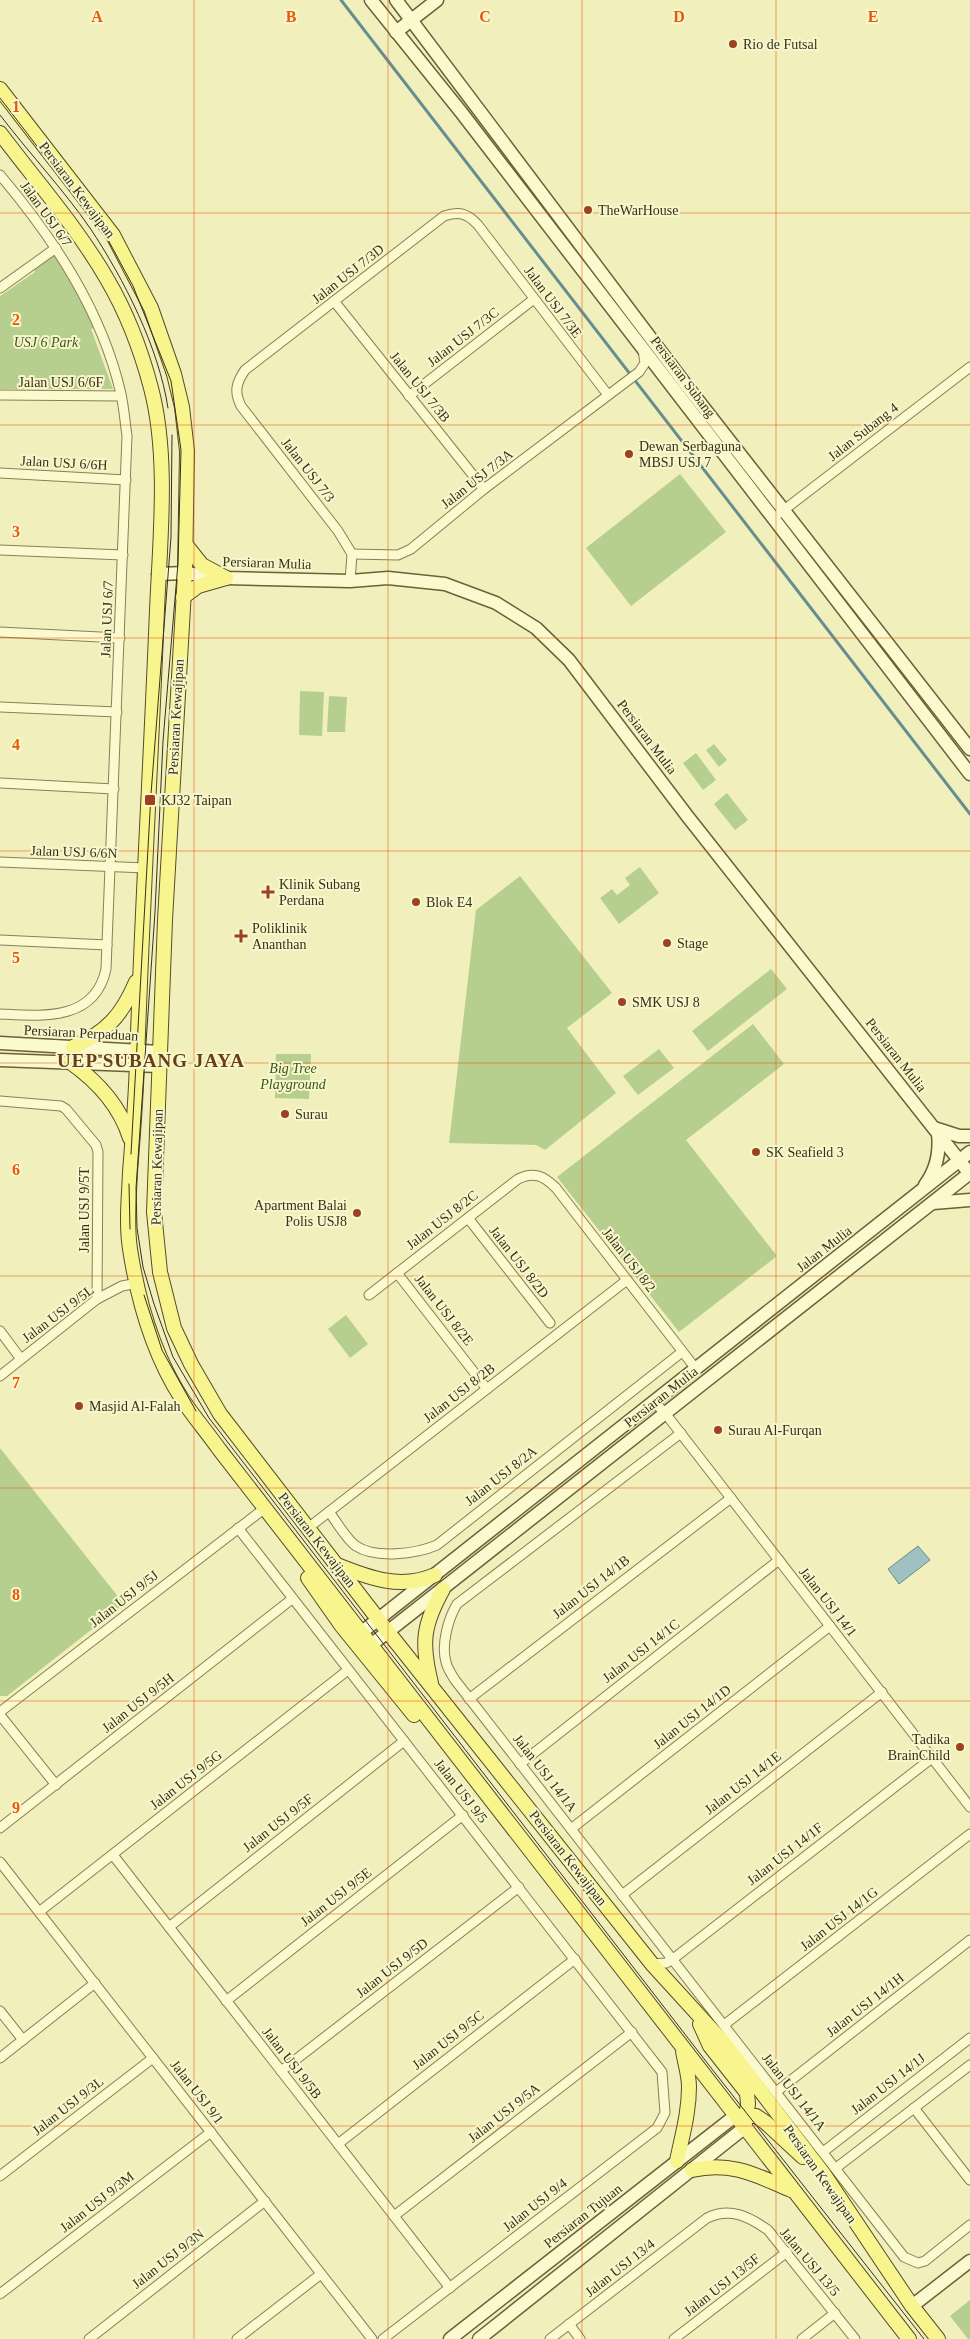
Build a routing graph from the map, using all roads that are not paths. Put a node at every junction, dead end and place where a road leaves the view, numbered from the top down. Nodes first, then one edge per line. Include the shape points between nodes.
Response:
1 (371, 0) edge
2 (396, 0) edge
3 (437, 0) edge
4 (412, 20) junction
5 (396, 32) junction
6 (0, 88) edge
7 (0, 133) edge
8 (0, 175) edge
9 (4, 186) edge
10 (478, 225) joint
11 (56, 248) junction
12 (0, 288) edge
13 (534, 299) junction
14 (334, 301) junction
15 (643, 348) junction
16 (970, 367) edge
17 (639, 372) junction
18 (239, 379) joint
19 (669, 383) junction
20 (0, 395) edge
21 (608, 395) junction
22 (121, 396) junction
23 (409, 396) junction
24 (0, 473) edge
25 (126, 480) junction
26 (484, 490) junction
27 (784, 510) junction
28 (772, 519) junction
29 (186, 545) junction
30 (0, 550) edge
31 (352, 554) junction
32 (123, 555) junction
33 (185, 573) junction
34 (158, 574) junction
35 (226, 578) junction
36 (350, 581) junction
37 (183, 597) junction
38 (0, 632) edge
39 (120, 638) junction
40 (0, 707) edge
41 (117, 712) junction
42 (970, 749) edge
43 (970, 774) edge
44 (0, 783) edge
45 (114, 789) junction
46 (0, 862) edge
47 (110, 867) junction
48 (146, 868) junction
49 (0, 940) edge
50 (107, 945) junction
51 (139, 974) junction
52 (0, 1014) edge
53 (0, 1043) edge
54 (73, 1048) junction
55 (137, 1051) junction
56 (160, 1059) junction
57 (0, 1060) edge
58 (70, 1062) junction
59 (137, 1065) junction
60 (0, 1100) edge
61 (936, 1130) junction
62 (970, 1136) edge
63 (132, 1144) junction
64 (970, 1152) edge
65 (960, 1161) junction
66 (970, 1173) edge
67 (535, 1174) joint
68 (918, 1195) junction
69 (970, 1200) edge
70 (931, 1204) junction
71 (468, 1218) junction
72 (397, 1273) junction
73 (627, 1280) junction
74 (138, 1283) junction
75 (369, 1295) dead end
76 (97, 1299) junction
77 (550, 1323) dead end
78 (0, 1331) edge
79 (682, 1352) junction
80 (21, 1359) junction
81 (696, 1369) junction
82 (0, 1376) edge
83 (487, 1388) junction
84 (654, 1402) junction
85 (665, 1413) junction
86 (680, 1433) junction
87 (731, 1498) junction
88 (264, 1508) junction
89 (329, 1512) junction
90 (277, 1524) junction
91 (238, 1528) junction
92 (308, 1528) junction
93 (779, 1560) junction
94 (336, 1565) junction
95 (435, 1575) junction
96 (443, 1589) junction
97 (292, 1599) junction
98 (378, 1619) junction
99 (830, 1626) junction
100 (362, 1632) junction
101 (388, 1632) junction
102 (371, 1645) junction
103 (348, 1670) junction
104 (432, 1687) junction
105 (882, 1692) junction
106 (469, 1699) junction
107 (0, 1713) edge
108 (404, 1741) junction
109 (932, 1758) junction
110 (520, 1764) junction
111 (467, 1770) junction
112 (56, 1784) junction
113 (970, 1807) edge
114 (463, 1816) junction
115 (0, 1828) edge
116 (571, 1829) junction
117 (970, 1834) edge
118 (113, 1855) junction
119 (0, 1862) edge
120 (519, 1887) junction
121 (622, 1895) junction
122 (40, 1912) junction
123 (169, 1927) junction
124 (970, 1940) edge
125 (575, 1959) junction
126 (672, 1959) junction
127 (652, 1964) junction
128 (95, 1984) junction
129 (226, 2000) junction
130 (0, 2011) edge
131 (695, 2013) junction
132 (724, 2025) junction
133 (632, 2032) junction
134 (970, 2038) edge
135 (23, 2040) junction
136 (682, 2049) junction
137 (0, 2058) edge
138 (153, 2058) junction
139 (970, 2065) edge
140 (282, 2071) junction
141 (662, 2072) joint
142 (776, 2092) junction
143 (914, 2108) junction
144 (741, 2120) junction
145 (211, 2132) junction
146 (338, 2144) junction
147 (823, 2152) junction
148 (677, 2161) junction
149 (692, 2170) junction
150 (829, 2171) junction
151 (0, 2176) edge
152 (970, 2180) edge
153 (792, 2190) junction
154 (265, 2201) junction
155 (394, 2216) junction
156 (707, 2218) joint
157 (970, 2225) edge
158 (786, 2252) junction
159 (970, 2261) edge
160 (321, 2274) junction
161 (450, 2288) junction
162 (0, 2294) edge
163 (912, 2306) junction
164 (835, 2313) junction
165 (569, 2324) junction
166 (89, 2339) edge
167 (237, 2339) edge
168 (372, 2339) edge
169 (383, 2339) edge
170 (450, 2339) edge
171 (479, 2339) edge
172 (550, 2339) edge
173 (580, 2339) edge
174 (674, 2339) edge
175 (802, 2339) edge
176 (855, 2339) edge
177 (909, 2339) edge
178 (938, 2339) edge

1 - 5 street, Persiaran Subang
2 - 4 street, Persiaran Subang
3 - 4 street
4 - 5 street
4 - 27 street, Persiaran Subang
5 - 15 street, Persiaran Subang
6 - 29 main road, Persiaran Kewajipan via 102,219 152,308 172,365 182,408 187,451
7 - 34 main road, Persiaran Kewajipan via 108,279 134,332 152,392 157,424 162,478
8 - 9 street, Jalan USJ 6/7
9 - 11 street, Jalan USJ 6/7
10 - 13 street, Jalan USJ 7/3E
10 - 14 street, Jalan USJ 7/3D via 463,212 444,216
11 - 12 street
11 - 22 street, Jalan USJ 6/7 via 94,315
13 - 21 street, Jalan USJ 7/3E
13 - 23 street, Jalan USJ 7/3C
14 - 18 street, Jalan USJ 7/3D via 245,370
14 - 23 street, Jalan USJ 7/3B
15 - 17 street via 644,363
15 - 19 street, Persiaran Subang
16 - 27 street, Jalan Subang 4
17 - 19 street via 656,372
17 - 21 street, Jalan USJ 7/3A
18 - 31 street, Jalan USJ 7/3 via 236,396 241,406 306,488
19 - 28 street, Persiaran Subang
20 - 22 street, Jalan USJ 6/6F
21 - 26 street, Jalan USJ 7/3A
22 - 25 street, Jalan USJ 6/7 via 127,436
23 - 26 street, Jalan USJ 7/3B
24 - 25 street, Jalan USJ 6/6H
25 - 32 street, Jalan USJ 6/7
26 - 31 street, Jalan USJ 7/3A via 411,549 398,555
27 - 28 street, Jalan Subang 4
27 - 42 street, Persiaran Subang
28 - 43 street, Persiaran Subang
29 - 33 main road, Persiaran Kewajipan
29 - 35 main road via 202,565
30 - 32 street
31 - 36 street
32 - 39 street, Jalan USJ 6/7
33 - 34 street, Persiaran Mulia
33 - 35 street, Persiaran Mulia
33 - 37 main road, Persiaran Kewajipan
34 - 48 main road, Persiaran Kewajipan
35 - 36 street, Persiaran Mulia
35 - 37 main road via 198,586
36 - 61 street, Persiaran Mulia via 388,578 445,584 503,607 553,642
37 - 56 main road, Persiaran Kewajipan
38 - 39 street
39 - 41 street, Jalan USJ 6/7
40 - 41 street
41 - 45 street, Jalan USJ 6/7
44 - 45 street
45 - 47 street, Jalan USJ 6/7
46 - 47 street, Jalan USJ 6/6N
47 - 48 street, Jalan USJ 6/6N
47 - 50 street, Jalan USJ 6/7
48 - 51 main road, Persiaran Kewajipan
49 - 50 street
50 - 52 street, Jalan USJ 6/7 via 104,979 79,1006 57,1015
51 - 54 main road via 127,1002 113,1022
51 - 55 main road, Persiaran Kewajipan
53 - 54 street, Persiaran Perpaduan
54 - 55 street, Persiaran Perpaduan
55 - 56 street, Persiaran Perpaduan
55 - 59 main road, Persiaran Kewajipan
56 - 59 street
56 - 92 main road, Persiaran Kewajipan via 154,1212 160,1272 174,1328 220,1414
57 - 58 street
58 - 59 street
58 - 63 main road via 92,1078 104,1092 123,1120
59 - 63 main road, Persiaran Kewajipan
60 - 76 street, Jalan USJ 9/5T via 61,1106 96,1145
61 - 62 street
61 - 65 street, Persiaran Mulia
61 - 68 street via 939,1144 937,1162
63 - 74 main road, Persiaran Kewajipan via 128,1212 130,1246
64 - 65 street, Jalan Mulia
65 - 66 street, Persiaran Mulia
65 - 68 street, Jalan Mulia
66 - 70 street, Persiaran Mulia
67 - 71 street, Jalan USJ 8/2C via 518,1179
67 - 73 street, Jalan USJ 8/2 via 556,1188
68 - 81 street, Jalan Mulia
69 - 70 street
70 - 85 street, Persiaran Mulia
71 - 72 street, Jalan USJ 8/2C
71 - 77 street, Jalan USJ 8/2D
72 - 75 street, Jalan USJ 8/2C
72 - 83 street, Jalan USJ 8/2E
73 - 79 street, Jalan USJ 8/2
73 - 83 street, Jalan USJ 8/2B
74 - 76 street, Jalan USJ 9/5L via 122,1286
74 - 88 main road, Persiaran Kewajipan via 150,1332 169,1376
76 - 80 street, Jalan USJ 9/5L
78 - 80 street
79 - 81 street, Jalan USJ 8/2
79 - 89 street, Jalan USJ 8/2A via 431,1547 408,1553 368,1551 355,1545
80 - 82 street, Jalan USJ 9/5L
81 - 84 street, Persiaran Mulia
83 - 89 street, Jalan USJ 8/2B
84 - 85 street, Jalan USJ 14/1
84 - 95 street, Persiaran Mulia
85 - 86 street, Jalan USJ 14/1
85 - 96 street, Persiaran Mulia
86 - 87 street, Jalan USJ 14/1
86 - 106 street, Jalan USJ 14/1A via 458,1604 452,1613 444,1652 446,1664
87 - 93 street, Jalan USJ 14/1
87 - 106 street, Jalan USJ 14/1B
88 - 90 main road, Persiaran Kewajipan
88 - 91 street, Jalan USJ 9/5J
89 - 92 street, Jalan USJ 8/2B
90 - 100 main road, Persiaran Kewajipan
90 - 111 main road, Persiaran Kewajipan via 308,1578 341,1625 427,1730
91 - 97 street, Jalan USJ 9/5
91 - 107 street, Jalan USJ 9/5J
92 - 94 main road, Persiaran Kewajipan
93 - 99 street, Jalan USJ 14/1
93 - 110 street, Jalan USJ 14/1C
94 - 95 main road via 392,1582 421,1581
94 - 98 main road, Persiaran Kewajipan
95 - 98 street, Persiaran Mulia
96 - 101 street, Persiaran Mulia
96 - 104 main road via 426,1625 424,1657
97 - 103 street, Jalan USJ 9/5
97 - 112 street, Jalan USJ 9/5H
98 - 100 street, Persiaran Mulia
98 - 101 main road, Persiaran Kewajipan
99 - 105 street, Jalan USJ 14/1
99 - 116 street, Jalan USJ 14/1D
100 - 102 main road, Persiaran Kewajipan
101 - 102 street, Persiaran Mulia
101 - 104 main road, Persiaran Kewajipan
102 - 111 main road, Persiaran Kewajipan
103 - 108 street, Jalan USJ 9/5
103 - 118 street, Jalan USJ 9/5G
104 - 127 main road, Persiaran Kewajipan
105 - 109 street, Jalan USJ 14/1
105 - 121 street, Jalan USJ 14/1E
106 - 110 street, Jalan USJ 14/1A
107 - 112 street
108 - 114 street, Jalan USJ 9/5
108 - 123 street, Jalan USJ 9/5F
109 - 113 street, Jalan USJ 14/1
109 - 126 street, Jalan USJ 14/1F
110 - 116 street, Jalan USJ 14/1A
111 - 136 main road, Persiaran Kewajipan
112 - 115 street, Jalan USJ 9/5H
114 - 120 street, Jalan USJ 9/5
114 - 129 street, Jalan USJ 9/5E
116 - 121 street, Jalan USJ 14/1A
117 - 132 street, Jalan USJ 14/1G
118 - 122 street, Jalan USJ 9/5G
118 - 123 street, Jalan USJ 9/5B
119 - 122 street, Jalan USJ 9/1
120 - 125 street, Jalan USJ 9/5
120 - 140 street, Jalan USJ 9/5D
121 - 126 street, Jalan USJ 14/1A
122 - 128 street, Jalan USJ 9/1
123 - 129 street, Jalan USJ 9/5B
124 - 142 street, Jalan USJ 14/1H
125 - 133 street, Jalan USJ 9/5
125 - 146 street, Jalan USJ 9/5C
126 - 127 street, Jalan USJ 14/1F
126 - 132 street, Jalan USJ 14/1A
127 - 131 main road, Persiaran Kewajipan
128 - 135 street
128 - 138 street, Jalan USJ 9/1
129 - 140 street, Jalan USJ 9/5B
130 - 135 street
131 - 144 main road via 710,2046 747,2093 748,2104
131 - 150 main road, Persiaran Kewajipan via 724,2043
132 - 142 street, Jalan USJ 14/1A
133 - 141 street, Jalan USJ 9/5
133 - 155 street, Jalan USJ 9/5A
134 - 147 street, Jalan USJ 14/1J
135 - 137 street
136 - 144 main road, Persiaran Kewajipan
136 - 148 main road via 689,2094 687,2122
138 - 145 street, Jalan USJ 9/1
138 - 151 street, Jalan USJ 9/3L
139 - 143 street
140 - 146 street, Jalan USJ 9/5B
141 - 161 street, Jalan USJ 9/4 via 665,2113 657,2128
142 - 147 street, Jalan USJ 14/1A
143 - 150 street
143 - 152 street
144 - 148 street, Persiaran Tujuan
144 - 149 street
144 - 150 main road via 756,2116 783,2140
144 - 153 main road, Persiaran Kewajipan
145 - 154 street, Jalan USJ 9/1
145 - 162 street, Jalan USJ 9/3M
146 - 155 street, Jalan USJ 9/5B
147 - 150 street, Jalan USJ 14/1A
148 - 170 street, Persiaran Tujuan
149 - 153 main road via 728,2167
149 - 171 street
150 - 157 street, Jalan USJ 14/1A via 910,2261 925,2261
150 - 163 main road, Persiaran Kewajipan
153 - 177 main road, Persiaran Kewajipan
154 - 160 street, Jalan USJ 9/1
154 - 166 street, Jalan USJ 9/3N
155 - 161 street, Jalan USJ 9/5B
156 - 158 street, Jalan USJ 13/5 via 727,2212 749,2217 768,2230
156 - 165 street, Jalan USJ 13/4
158 - 164 street, Jalan USJ 13/5
158 - 174 street, Jalan USJ 13/5F
159 - 163 street
160 - 167 street
160 - 168 street, Jalan USJ 9/1
161 - 169 street, Jalan USJ 9/4
163 - 178 main road, Persiaran Kewajipan
164 - 175 street
164 - 176 street, Jalan USJ 13/5
165 - 172 street, Jalan USJ 13/4
165 - 173 street

